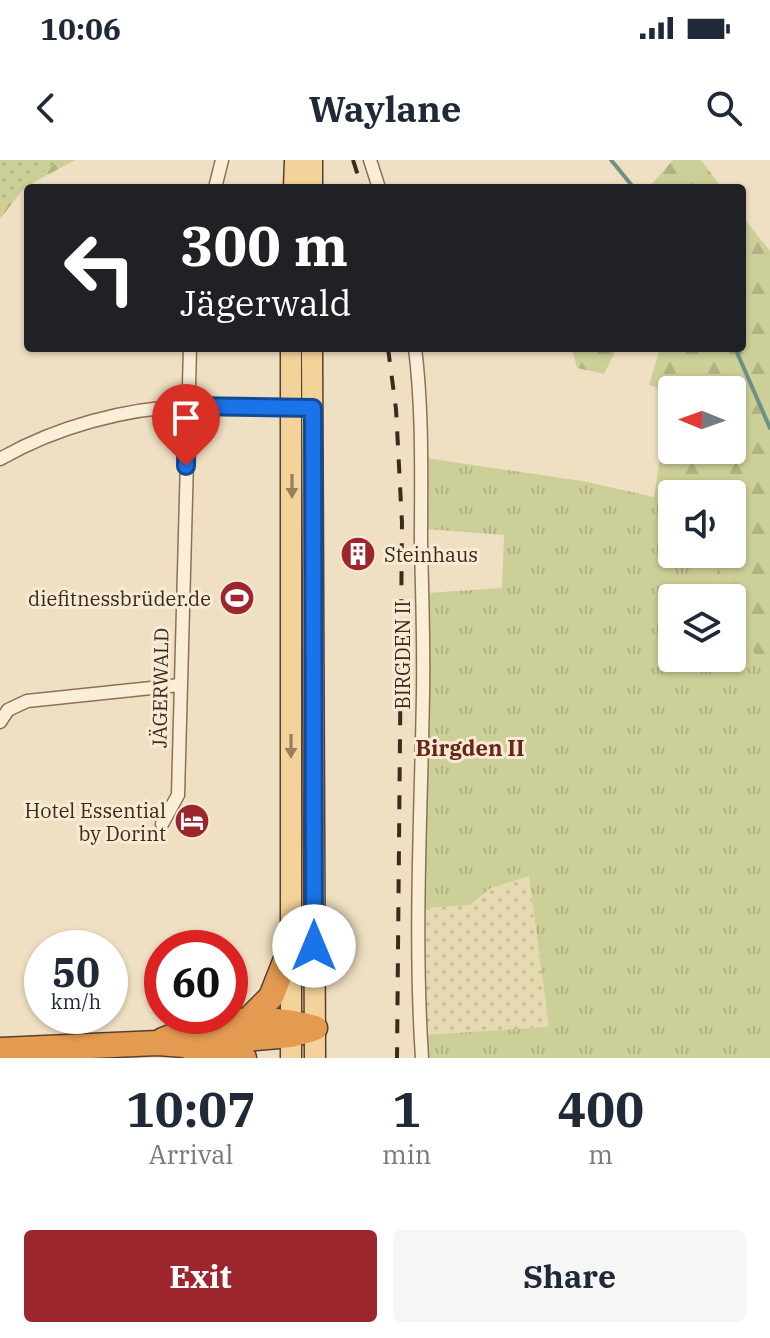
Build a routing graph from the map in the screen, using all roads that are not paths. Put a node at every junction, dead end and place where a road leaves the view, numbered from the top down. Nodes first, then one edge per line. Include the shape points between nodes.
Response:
1 (222, 160) edge
2 (295, 160) edge
3 (312, 160) edge
4 (370, 160) edge
5 (216, 184) edge
6 (294, 184) edge
7 (312, 184) edge
8 (378, 184) edge
9 (190, 352) edge
10 (291, 352) edge
11 (312, 352) edge
12 (416, 352) edge
13 (187, 406) junction
14 (292, 408) junction
15 (313, 408) junction
16 (0, 459) edge
17 (180, 685) junction
18 (0, 722) edge
19 (162, 824) dead end
20 (290, 949) junction
21 (248, 1020) edge
22 (248, 1021) edge
23 (315, 1028) junction
24 (178, 1034) edge
25 (291, 1038) edge
26 (158, 1043) junction
27 (191, 1048) junction
28 (0, 1050) edge
29 (244, 1058) edge
30 (315, 1058) edge
31 (422, 1058) edge

1 - 5 street
2 - 6 main road
3 - 7 main road
4 - 8 street
9 - 13 street, JÄGERWALD
10 - 14 main road
11 - 15 main road
12 - 31 street, BIRGDEN II via 421,470
13 - 14 street
13 - 16 street via 94,421
13 - 17 street, JÄGERWALD
14 - 15 street
14 -> 20 main road
15 - 23 main road
17 - 18 street via 27,701 16,704
17 - 19 street, JÄGERWALD via 178,795
20 - 21 highway via 271,997
20 - 25 main road
22 - 25 highway
23 - 25 highway
23 - 30 main road
24 - 26 highway
25 - 27 highway via 209,1041
26 - 27 highway
26 - 28 highway
27 - 29 highway

